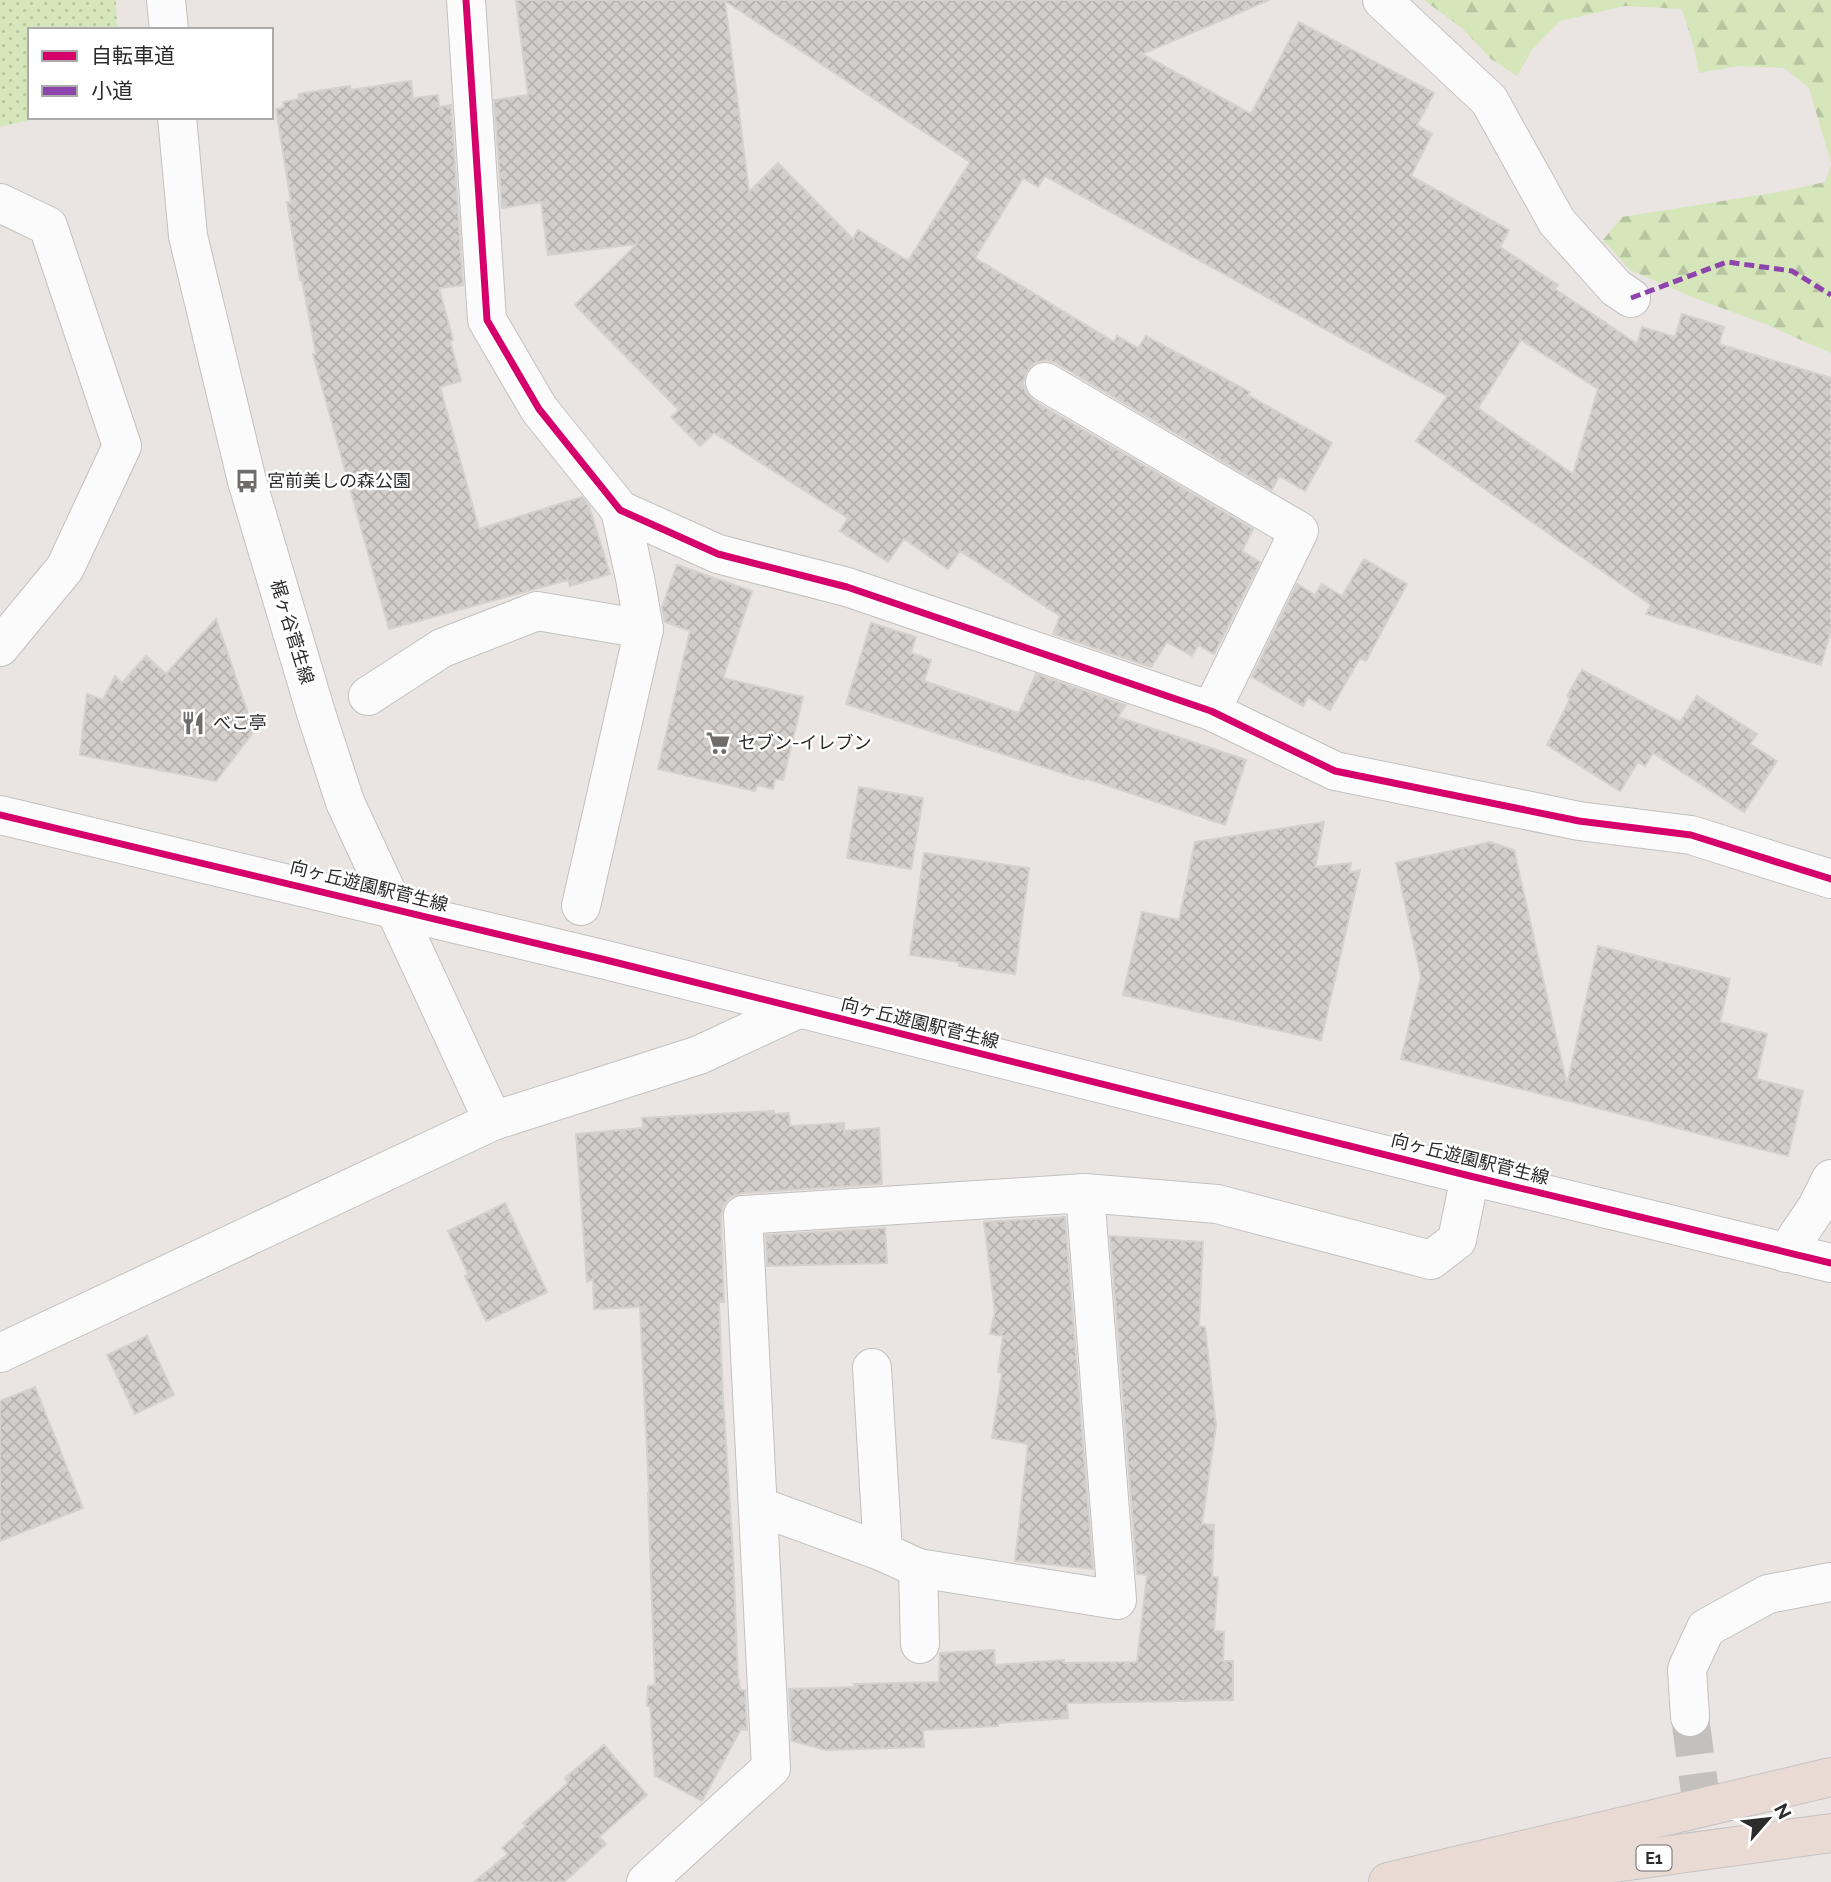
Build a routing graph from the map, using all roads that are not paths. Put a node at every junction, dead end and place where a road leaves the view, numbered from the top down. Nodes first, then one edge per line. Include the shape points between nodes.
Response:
1 (166, 0) edge
2 (466, 0) edge
3 (1382, 0) edge
4 (169, 28) edge
5 (177, 119) edge
6 (0, 203) edge
7 (1623, 293) dead end
8 (1045, 382) dead end
9 (620, 510) junction
10 (644, 629) junction
11 (0, 647) edge
12 (368, 696) dead end
13 (1211, 711) junction
14 (0, 815) edge
15 (1831, 879) edge
16 (581, 906) dead end
17 (394, 908) junction
18 (798, 1009) junction
19 (493, 1121) junction
20 (1470, 1176) junction
21 (1831, 1179) edge
22 (1084, 1193) junction
23 (1786, 1253) junction
24 (1831, 1264) edge
25 (0, 1353) edge
26 (872, 1368) dead end
27 (758, 1506) junction
28 (883, 1552) junction
29 (918, 1568) junction
30 (1831, 1582) edge
31 (920, 1644) dead end
32 (1690, 1717) tunnel mouth
33 (1831, 1777) edge
34 (1831, 1833) edge
35 (646, 1882) edge
36 (1388, 1882) edge
37 (1478, 1882) edge

1 - 4 street
2 - 9 street via 487,320 539,409
3 - 7 street via 1489,100 1556,222
5 - 17 street, 梶ヶ谷菅生線 via 188,236 247,481 345,802
6 - 11 street via 48,226 122,446 65,568
8 - 13 street via 1299,531
9 - 10 street
9 - 13 street via 718,554 847,587
10 - 12 street via 537,611 442,648
10 - 16 street
13 - 15 street via 1335,771 1580,821 1691,835
14 - 17 street, 向ヶ丘遊園駅菅生線
17 - 18 street, 向ヶ丘遊園駅菅生線
17 - 19 street, 梶ヶ谷菅生線
18 - 19 street via 699,1055
18 - 20 street, 向ヶ丘遊園駅菅生線
19 - 25 street
20 - 22 street via 1457,1240 1431,1260 1217,1204
20 - 23 street, 向ヶ丘遊園駅菅生線
21 - 23 street
22 - 27 street via 743,1215
22 - 29 street via 1117,1600
23 - 24 street, 向ヶ丘遊園駅菅生線
26 - 28 street
27 - 28 street
27 - 35 street via 771,1768
28 - 29 street
29 - 31 street
30 - 32 street via 1768,1594 1706,1628 1687,1670
33 - 36 highway
34 - 37 highway, E1

